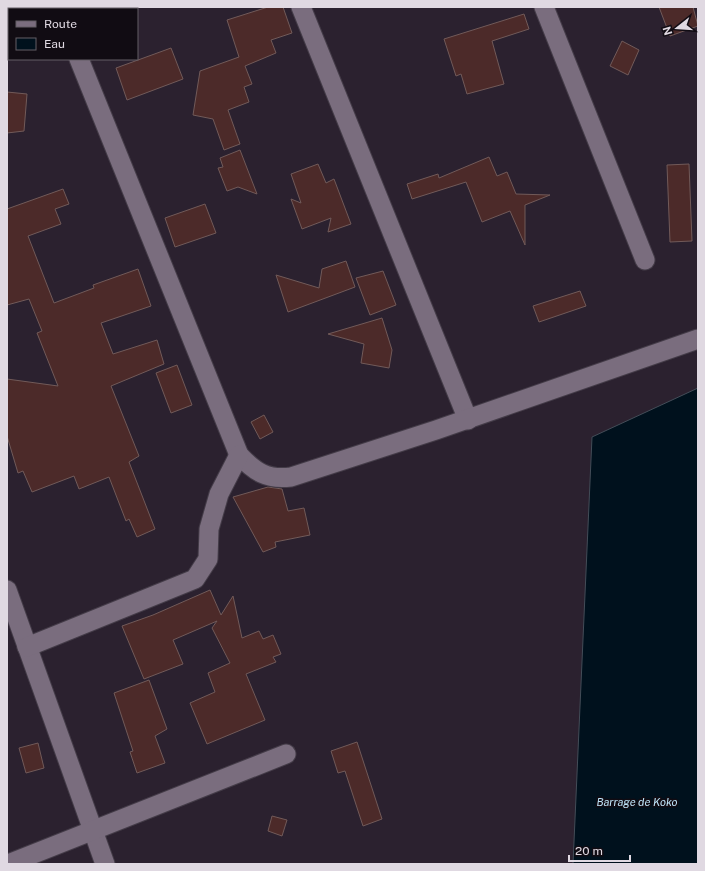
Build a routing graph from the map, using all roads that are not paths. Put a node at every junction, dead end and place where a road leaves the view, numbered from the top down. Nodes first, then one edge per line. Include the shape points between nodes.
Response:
1 (301, 7) edge
2 (544, 7) edge
3 (78, 60) edge
4 (645, 260) dead end
5 (698, 339) edge
6 (468, 420) junction
7 (239, 455) junction
8 (7, 590) edge
9 (27, 647) junction
10 (286, 754) dead end
11 (92, 830) junction
12 (8, 864) edge
13 (105, 864) edge

1 - 6 street
2 - 4 street
3 - 7 street
5 - 6 street
6 - 7 street via 291,477 277,478 264,475
7 - 9 street via 219,494 209,528 208,559 195,579
8 - 9 street
9 - 11 street
10 - 11 street
11 - 12 street
11 - 13 street

